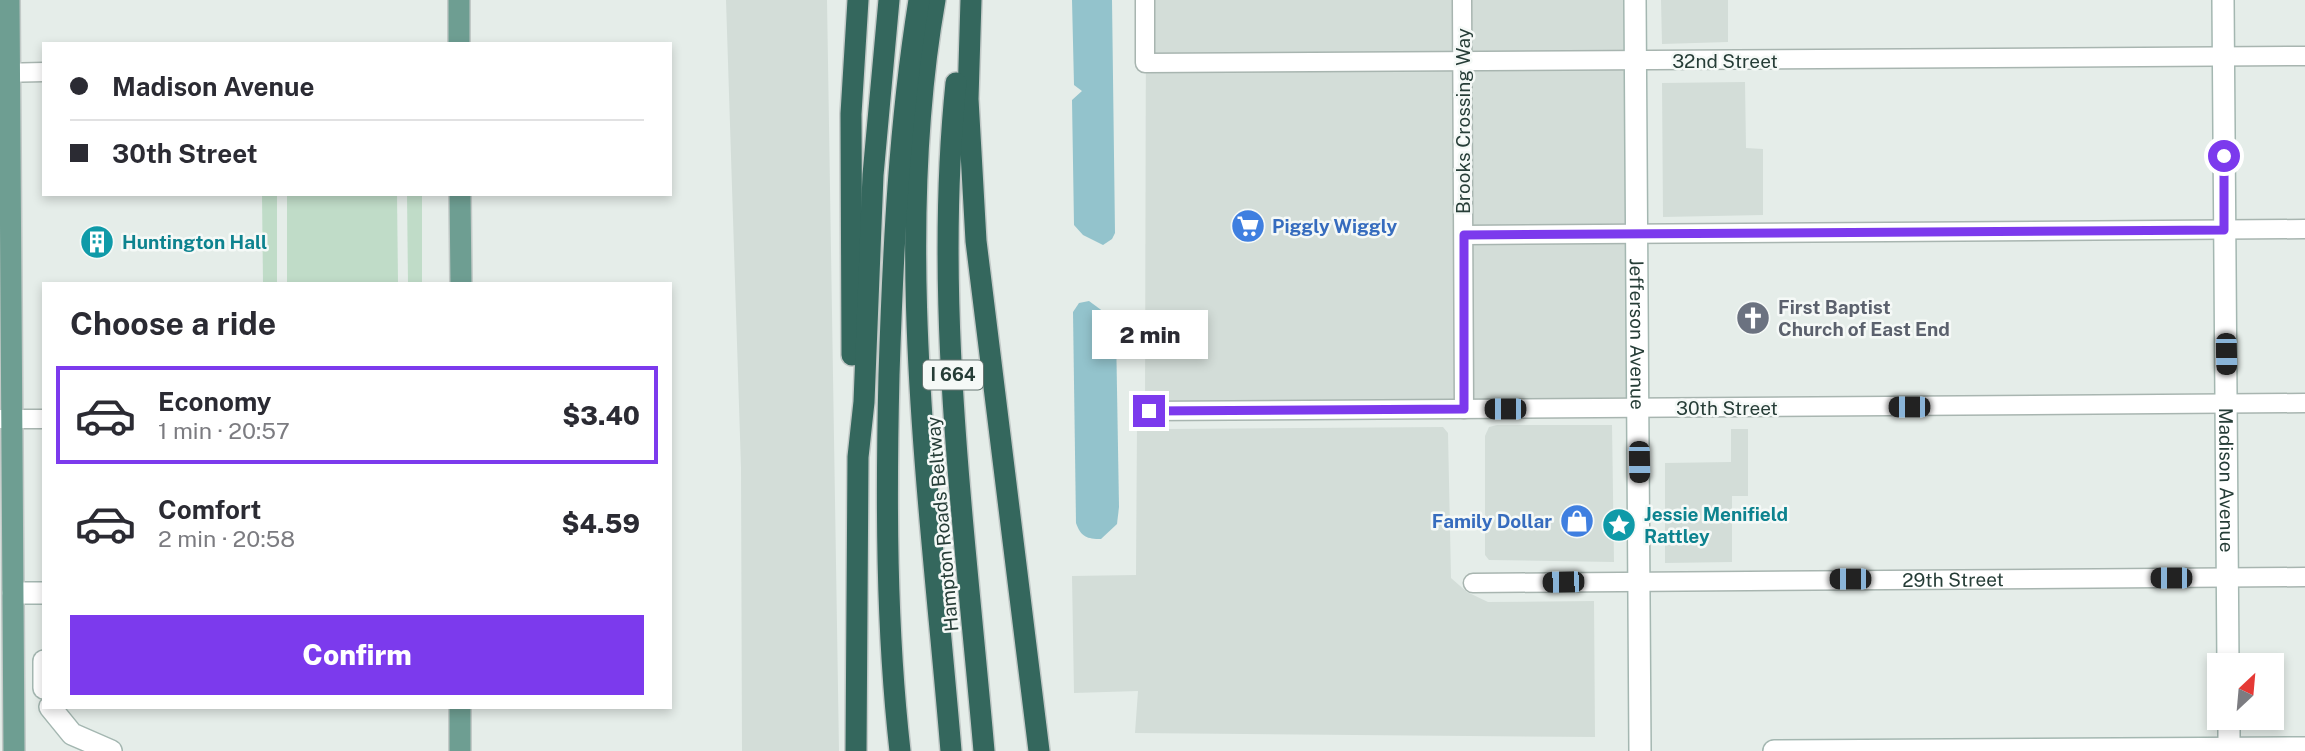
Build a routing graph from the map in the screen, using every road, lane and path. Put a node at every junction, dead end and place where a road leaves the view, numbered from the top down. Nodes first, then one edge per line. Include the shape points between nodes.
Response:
1 (9, 0) edge
2 (459, 0) edge
3 (858, 0) edge
4 (889, 0) edge
5 (919, 0) edge
6 (935, 0) edge
7 (971, 0) edge
8 (1145, 0) edge
9 (1462, 0) edge
10 (1635, 0) edge
11 (2222, 0) edge
12 (459, 42) edge
13 (2305, 56) edge
14 (2223, 57) junction
15 (1635, 61) junction
16 (1463, 62) junction
17 (42, 72) edge
18 (5, 73) edge
19 (460, 196) edge
20 (2305, 229) edge
21 (2224, 230) junction
22 (1464, 235) junction
23 (1636, 235) junction
24 (461, 282) edge
25 (2305, 402) edge
26 (2226, 404) junction
27 (1638, 408) junction
28 (1464, 409) junction
29 (1149, 411) dead end
30 (5, 419) edge
31 (42, 419) edge
32 (858, 457) junction
33 (2227, 577) junction
34 (2305, 577) edge
35 (1639, 582) junction
36 (1473, 583) dead end
37 (6, 593) edge
38 (42, 593) edge
39 (2228, 653) edge
40 (52, 709) edge
41 (460, 709) edge
42 (2229, 730) edge
43 (1036, 746) edge
44 (899, 747) edge
45 (2305, 748) edge
46 (2229, 750) edge
47 (14, 751) edge
48 (111, 751) edge
49 (460, 751) edge
50 (856, 751) edge
51 (951, 751) edge
52 (985, 751) edge
53 (1640, 751) edge
54 (1774, 751) edge

1 - 18 main road
2 - 12 main road
3 - 32 highway via 851,114 853,394
4 - 32 highway via 873,175
5 - 44 highway via 896,209 888,426 890,605
6 - 51 highway, Hampton Roads Beltway / I 664 via 919,124 915,256
7 - 43 highway via 968,99 974,215
7 - 52 highway, Hampton Roads Beltway / I 664 via 956,85 947,258
8 - 16 street, 32nd Street via 1144,63
9 - 16 street, Brooks Crossing Way
10 - 15 main road, Jefferson Avenue
11 - 14 main road, Madison Avenue
13 - 14 street, 32nd Street
14 - 15 street, 32nd Street
14 - 21 main road, Madison Avenue
15 - 16 street, 32nd Street
15 - 23 main road, Jefferson Avenue
16 - 22 street, Brooks Crossing Way
17 - 18 street
18 - 30 main road
19 - 24 main road
20 - 21 street
21 - 23 street
21 - 26 main road, Madison Avenue
22 - 23 street
22 - 28 street, Brooks Crossing Way
23 - 27 main road, Jefferson Avenue
25 - 26 street, 30th Street
26 - 27 street, 30th Street
26 - 33 main road, Madison Avenue
27 - 28 street, 30th Street
27 - 35 main road, Jefferson Avenue
28 - 29 street, 30th Street
30 - 31 street
30 - 37 main road
32 - 50 highway
33 - 34 street, 29th Street
33 - 35 street, 29th Street
33 - 39 main road, Madison Avenue
35 - 36 street, 29th Street
35 - 53 main road, Jefferson Avenue
37 - 38 main road
37 - 47 main road
40 - 48 main road via 72,734
41 - 49 main road
42 - 46 main road
45 - 46 main road
46 - 54 main road

